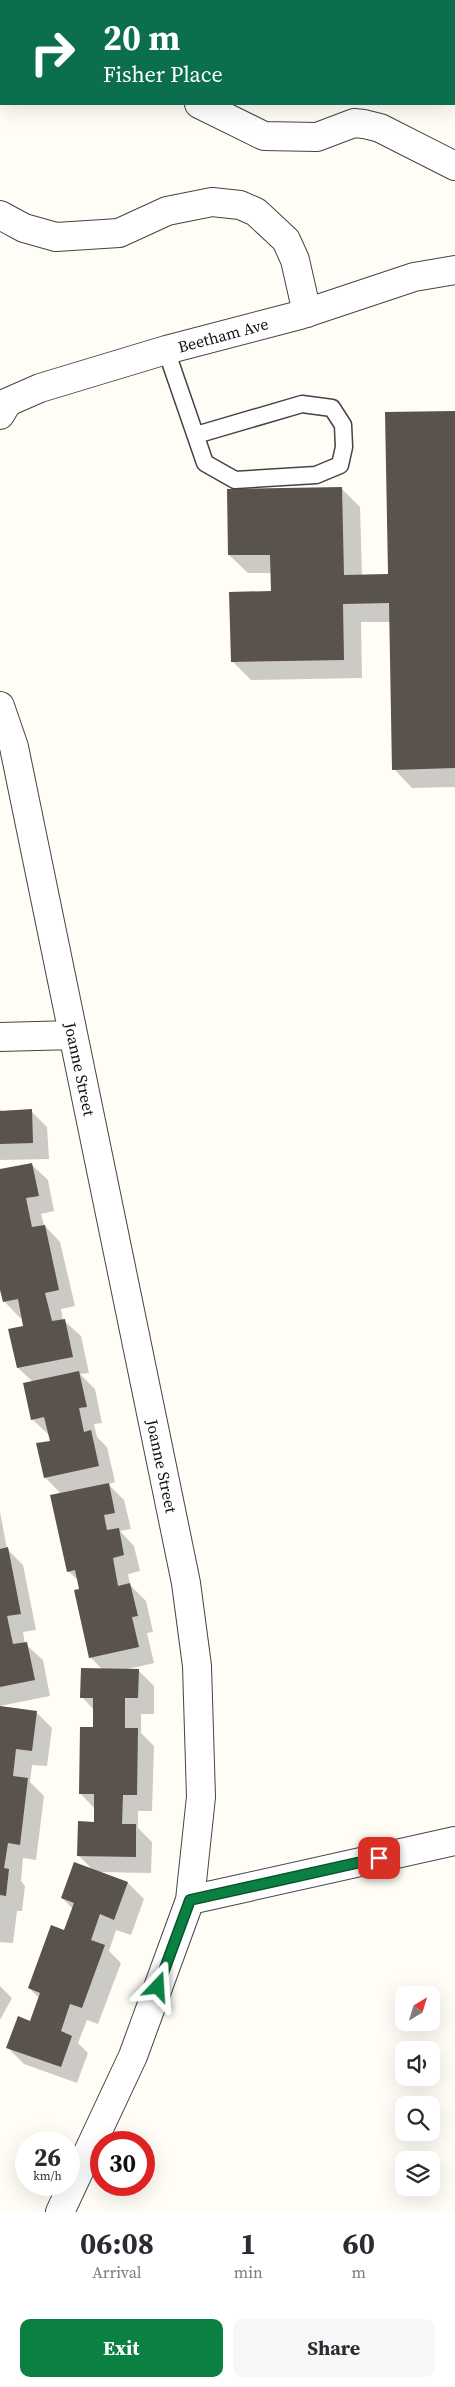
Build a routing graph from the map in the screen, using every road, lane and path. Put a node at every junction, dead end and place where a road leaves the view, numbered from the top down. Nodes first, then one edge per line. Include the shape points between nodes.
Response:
1 (201, 105) edge
2 (455, 166) edge
3 (0, 216) edge
4 (455, 270) edge
5 (307, 313) junction
6 (166, 350) junction
7 (0, 415) edge
8 (196, 435) junction
9 (0, 706) edge
10 (73, 1035) junction
11 (0, 1037) edge
12 (455, 1841) edge
13 (190, 1900) junction
14 (60, 2212) edge

1 - 2 street via 264,136 316,136 354,123 372,126
3 - 5 street via 24,228 56,237 119,234 167,211 212,202 240,205 256,212 286,240 295,260
4 - 5 street, Beetham Ave via 414,277
5 - 6 street, Beetham Ave
6 - 7 street, Beetham Ave via 40,388 8,402
6 - 8 lane
8 - 8 lane via 205,463 236,480 316,476 340,465 344,448 343,425 332,408 313,404 302,404
9 - 10 street, Joanne Street via 14,747
10 - 11 street
10 - 13 street, Joanne Street via 186,1583 196,1666 201,1797
12 - 13 street
13 - 14 street, Joanne Street via 133,2056

